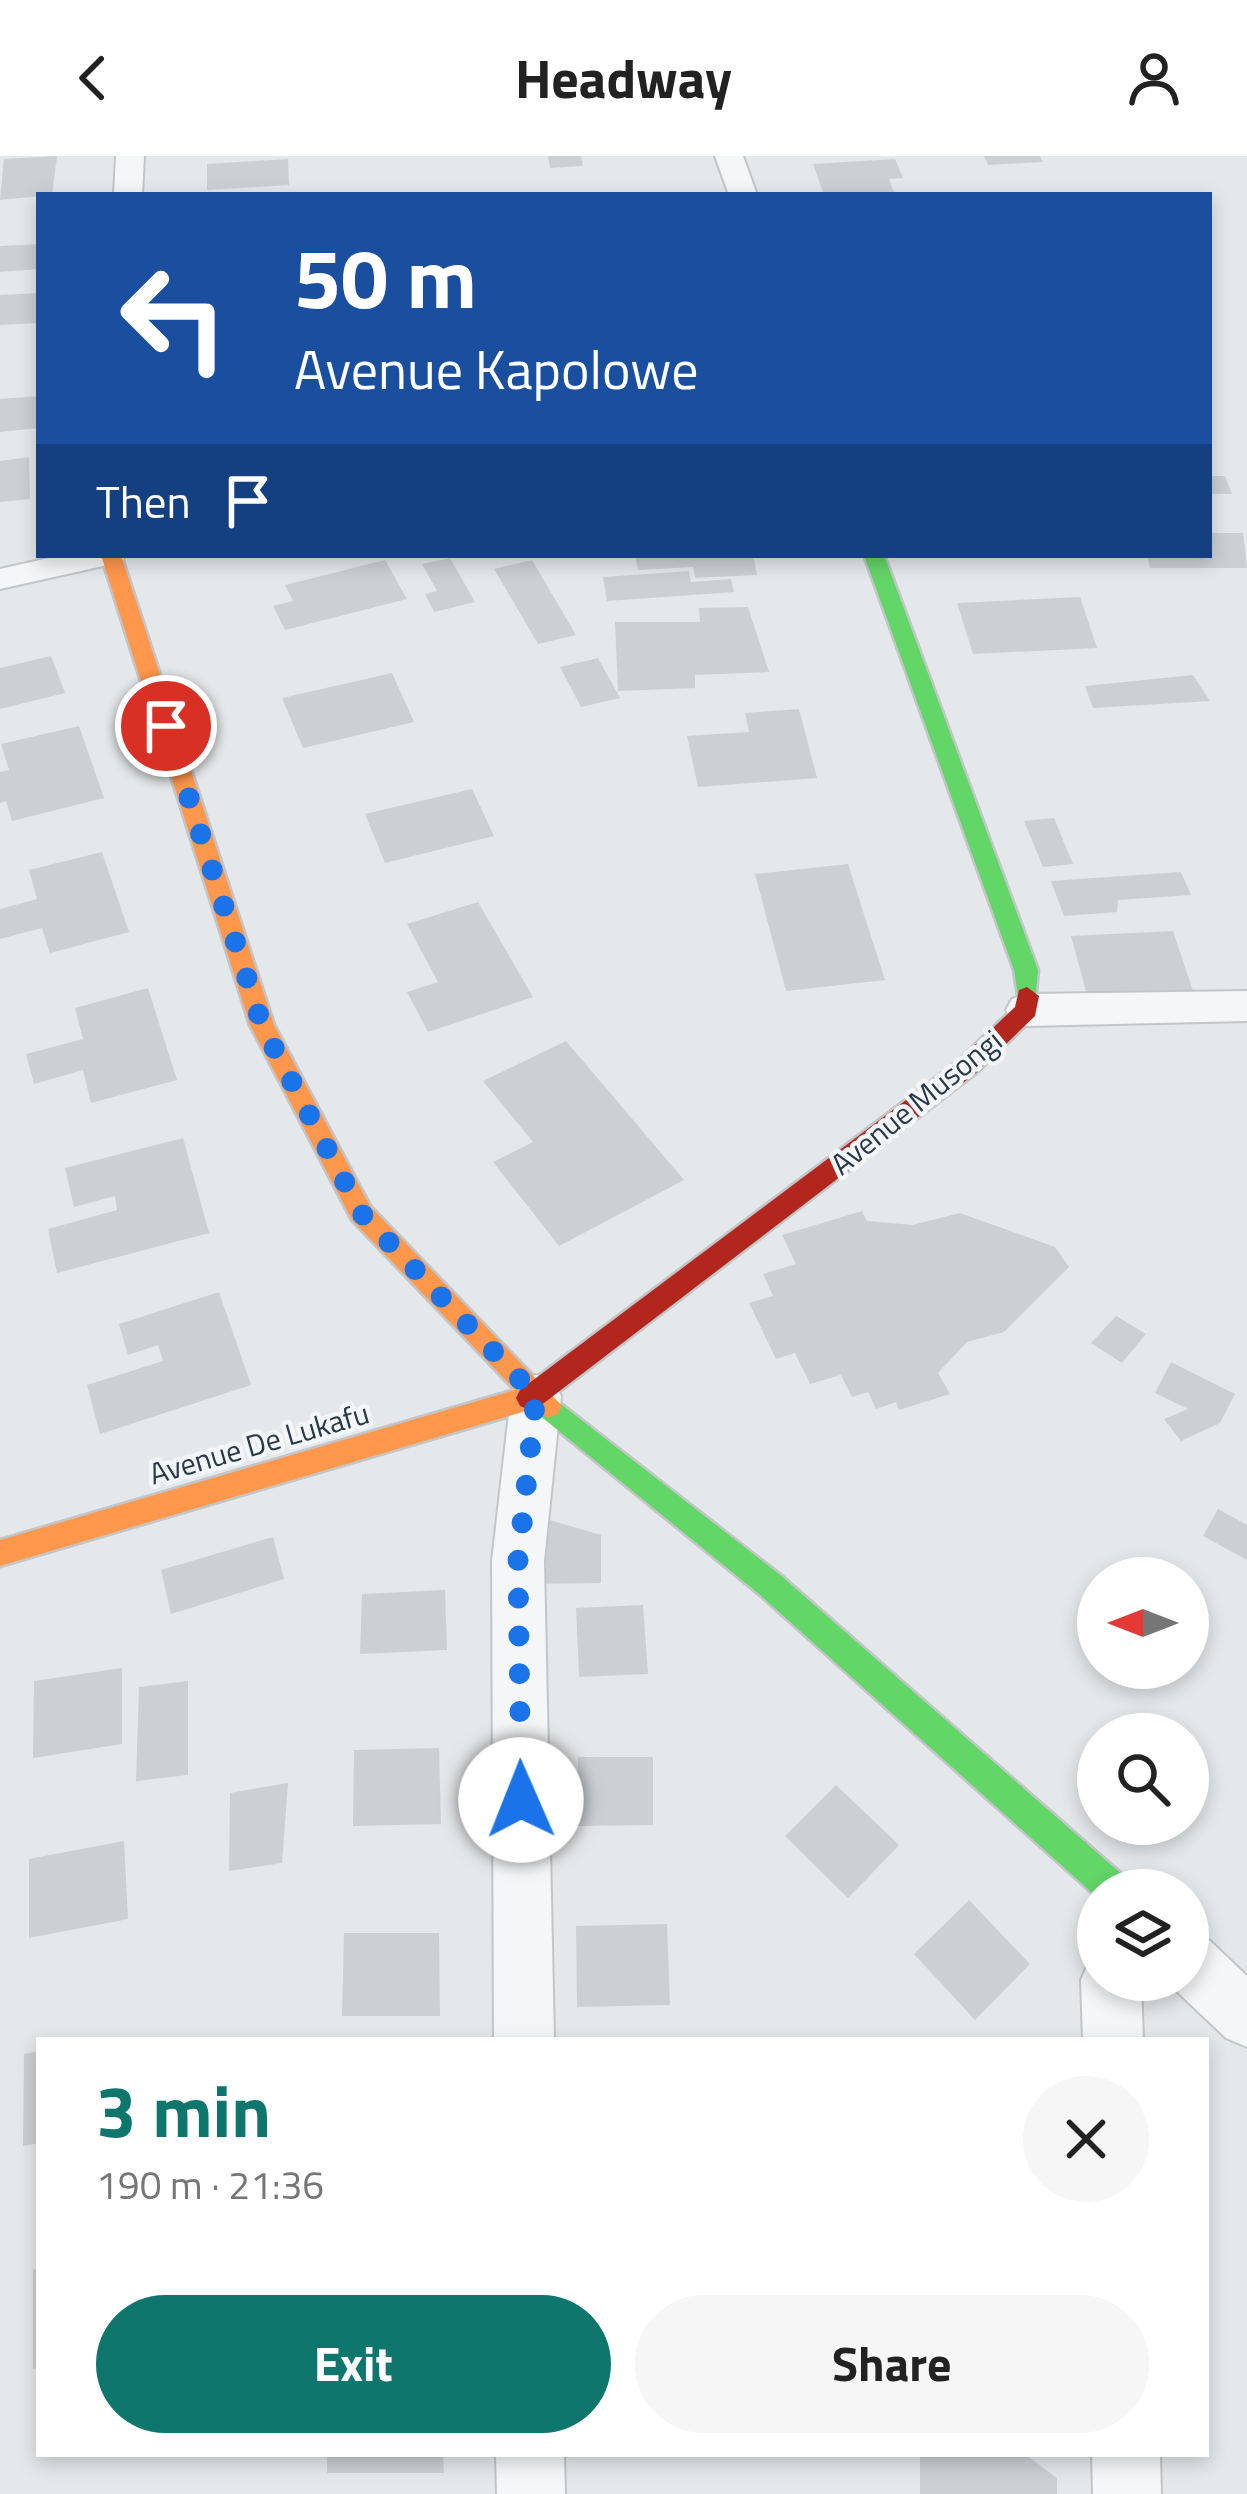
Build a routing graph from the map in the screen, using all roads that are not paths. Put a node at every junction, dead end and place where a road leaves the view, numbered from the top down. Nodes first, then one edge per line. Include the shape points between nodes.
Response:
1 (130, 156) edge
2 (729, 156) edge
3 (128, 192) edge
4 (742, 192) edge
5 (96, 558) edge
6 (111, 558) edge
7 (875, 558) edge
8 (0, 579) edge
9 (1247, 1006) edge
10 (1027, 1010) junction
11 (536, 1396) junction
12 (0, 1553) edge
13 (1089, 1869) edge
14 (1209, 1981) edge
15 (1112, 2001) edge
16 (1247, 2017) edge
17 (524, 2037) edge
18 (1113, 2037) edge
19 (530, 2457) edge
20 (1126, 2457) edge
21 (531, 2494) edge
22 (1127, 2494) edge

1 - 3 street
2 - 4 street
5 - 8 street
6 - 11 street via 262,1025 361,1213
7 - 10 street, Avenue Musongi via 1025,970
9 - 10 street
10 - 11 street, Avenue Musongi via 967,1067
11 - 12 street, Avenue De Lukafu
11 - 13 street via 769,1584
11 - 17 street via 518,1561
14 - 16 street
15 - 18 street
19 - 21 street
20 - 22 street

